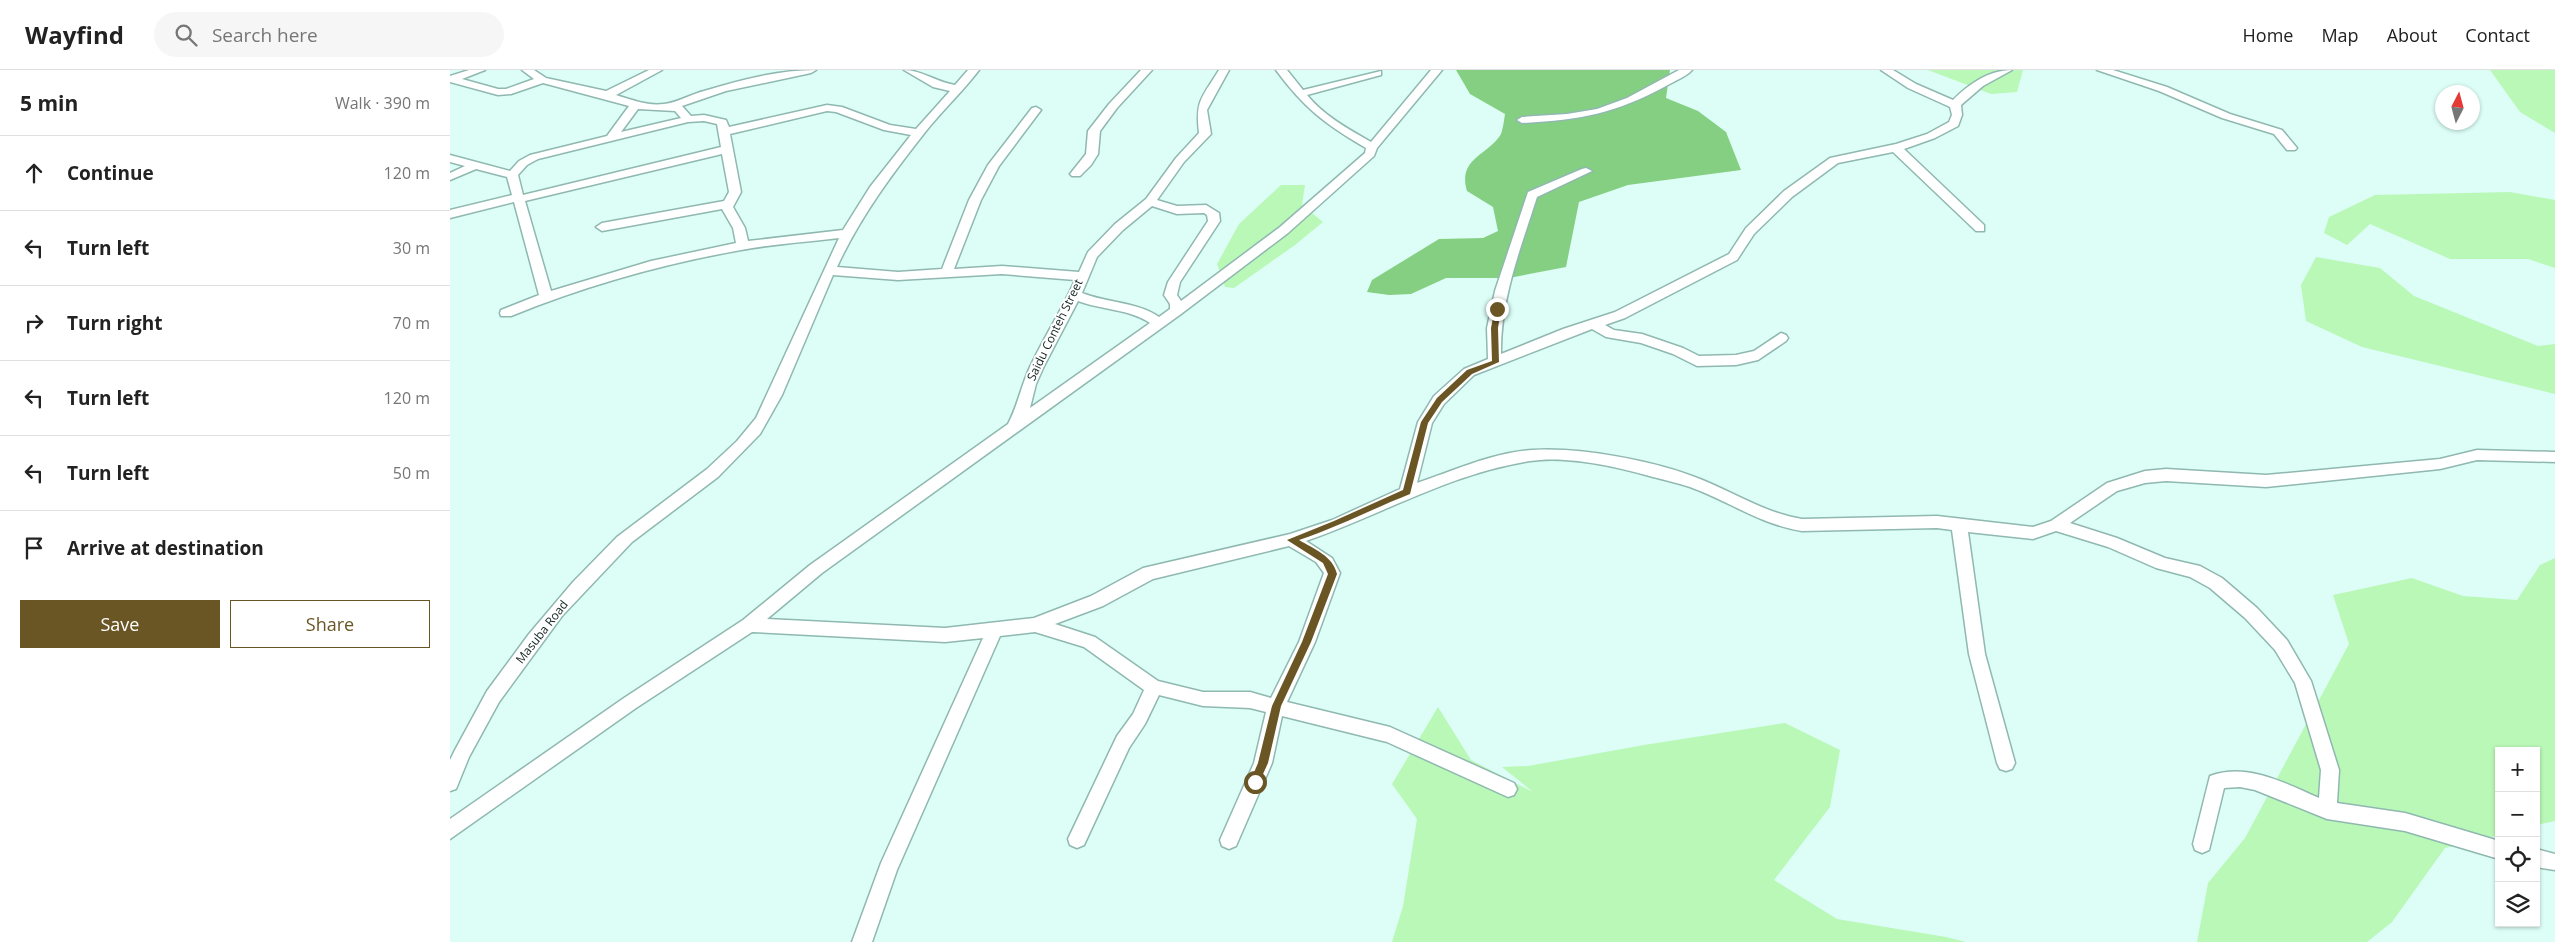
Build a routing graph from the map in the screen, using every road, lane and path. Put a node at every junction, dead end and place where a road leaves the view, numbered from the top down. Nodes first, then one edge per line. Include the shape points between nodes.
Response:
1 (480, 70) edge
2 (528, 70) edge
3 (657, 70) edge
4 (811, 70) edge
5 (909, 70) edge
6 (974, 70) edge
7 (1147, 70) edge
8 (1224, 70) edge
9 (1281, 70) edge
10 (1437, 70) edge
11 (1687, 70) edge
12 (1886, 70) edge
13 (2007, 70) edge
14 (2102, 70) edge
15 (1376, 73) dead end
16 (451, 79) edge
17 (542, 80) junction
18 (957, 89) junction
19 (1300, 94) junction
20 (607, 95) junction
21 (1958, 101) junction
22 (636, 104) junction
23 (671, 106) junction
24 (1036, 110) dead end
25 (688, 119) junction
26 (1522, 120) dead end
27 (723, 132) junction
28 (919, 133) junction
29 (611, 138) junction
30 (1372, 146) junction
31 (1896, 148) junction
32 (2292, 148) dead end
33 (727, 149) junction
34 (450, 158) edge
35 (475, 165) junction
36 (1586, 171) dead end
37 (1076, 174) dead end
38 (512, 175) junction
39 (450, 177) edge
40 (519, 198) junction
41 (1150, 202) junction
42 (728, 204) junction
43 (450, 214) edge
44 (602, 227) dead end
45 (1980, 228) dead end
46 (847, 233) junction
47 (742, 246) junction
48 (829, 271) junction
49 (946, 274) junction
50 (1082, 276) junction
51 (1073, 294) junction
52 (546, 296) junction
53 (1176, 311) junction
54 (506, 313) dead end
55 (1159, 323) junction
56 (1594, 324) junction
57 (1780, 338) dead end
58 (1495, 362) junction
59 (1011, 431) junction
60 (2555, 457) edge
61 (1407, 492) junction
62 (1959, 524) junction
63 (2056, 525) junction
64 (1291, 540) junction
65 (749, 625) junction
66 (1035, 625) junction
67 (994, 631) junction
68 (1154, 687) junction
69 (1276, 706) junction
70 (2006, 762) dead end
71 (450, 783) edge
72 (1508, 789) dead end
73 (2328, 810) junction
74 (450, 830) edge
75 (1076, 839) dead end
76 (1229, 840) dead end
77 (2202, 844) dead end
78 (2495, 849) edge
79 (862, 942) edge

1 - 16 street
2 - 17 street
3 - 20 street
4 - 23 street via 704,92
5 - 18 street via 937,85
6 - 18 street, Masuba Road
7 - 37 street via 1094,131 1092,154
8 - 41 street, Saidu Conteh Street via 1202,110 1205,134 1180,160
9 - 19 street
10 - 30 street
11 - 26 street via 1609,109 1577,116
12 - 21 street via 1936,97
13 - 21 street via 1980,82
14 - 32 street via 2278,132
15 - 19 street
16 - 17 street via 498,92
17 - 20 street
18 - 28 street, Masuba Road
19 - 30 street via 1341,130
20 - 22 street
21 - 31 street via 1954,124
22 - 23 street via 656,108
22 - 29 street
23 - 25 street via 683,110
24 - 49 street via 994,165 975,200
25 - 27 street via 714,119 722,122
25 - 29 street
27 - 28 street via 838,108 888,128
27 - 33 street
28 - 46 street, Masuba Road via 862,207
29 - 38 street via 534,157 523,162
30 - 53 street via 1364,159 1284,230
31 - 45 street
31 - 56 street via 1862,152 1828,163 1788,194 1750,230 1733,257 1649,302
33 - 40 street
33 - 42 street via 735,192
34 - 35 street
35 - 38 street
35 - 39 street
36 - 58 street via 1532,195 1501,291 1494,328
38 - 40 street
40 - 43 street
40 - 52 street
41 - 50 street, Saidu Conteh Street via 1103,242 1092,255
41 - 53 street via 1177,210 1206,209 1213,213 1214,221 1174,282 1170,295 1177,304
42 - 44 street
42 - 47 street via 742,232
46 - 47 street
46 - 48 street, Masuba Road
47 - 52 street via 608,277
48 - 49 street via 898,276
48 - 71 street, Masuba Road via 757,428 731,457 630,535 548,622 488,707 458,758
49 - 50 street via 1002,270
50 - 51 street, Saidu Conteh Street
51 - 55 street via 1105,306 1132,308
51 - 59 street, Saidu Conteh Street via 1069,308 1037,366
52 - 54 street
53 - 55 street
55 - 59 street
56 - 57 street via 1611,334 1642,339 1698,361 1736,360 1758,355
56 - 58 street
58 - 61 street via 1469,372 1439,400 1425,422
59 - 65 street via 816,569
60 - 63 street via 2477,455 2440,464 2266,481 2166,475 2145,477 2112,487
61 - 62 street via 1495,463 1544,454 1638,467 1722,494 1748,509 1783,522 1802,525
61 - 64 street via 1379,502 1337,524
62 - 63 street via 2018,533 2038,532
62 - 70 street via 1977,654
63 - 73 street via 2112,542 2162,564 2194,570 2216,583 2275,639 2298,669 2321,739 2330,770
64 - 66 street via 1149,573 1097,601
64 - 69 street via 1326,561 1332,574 1307,642
65 - 67 street via 945,635
65 - 74 street via 630,703
66 - 67 street
66 - 68 street via 1089,642
67 - 79 street via 888,869
68 - 69 street via 1203,699 1250,700
68 - 75 street
69 - 72 street via 1390,735
69 - 76 street via 1263,763
73 - 77 street via 2251,781 2220,779 2216,782
73 - 78 street via 2405,822

